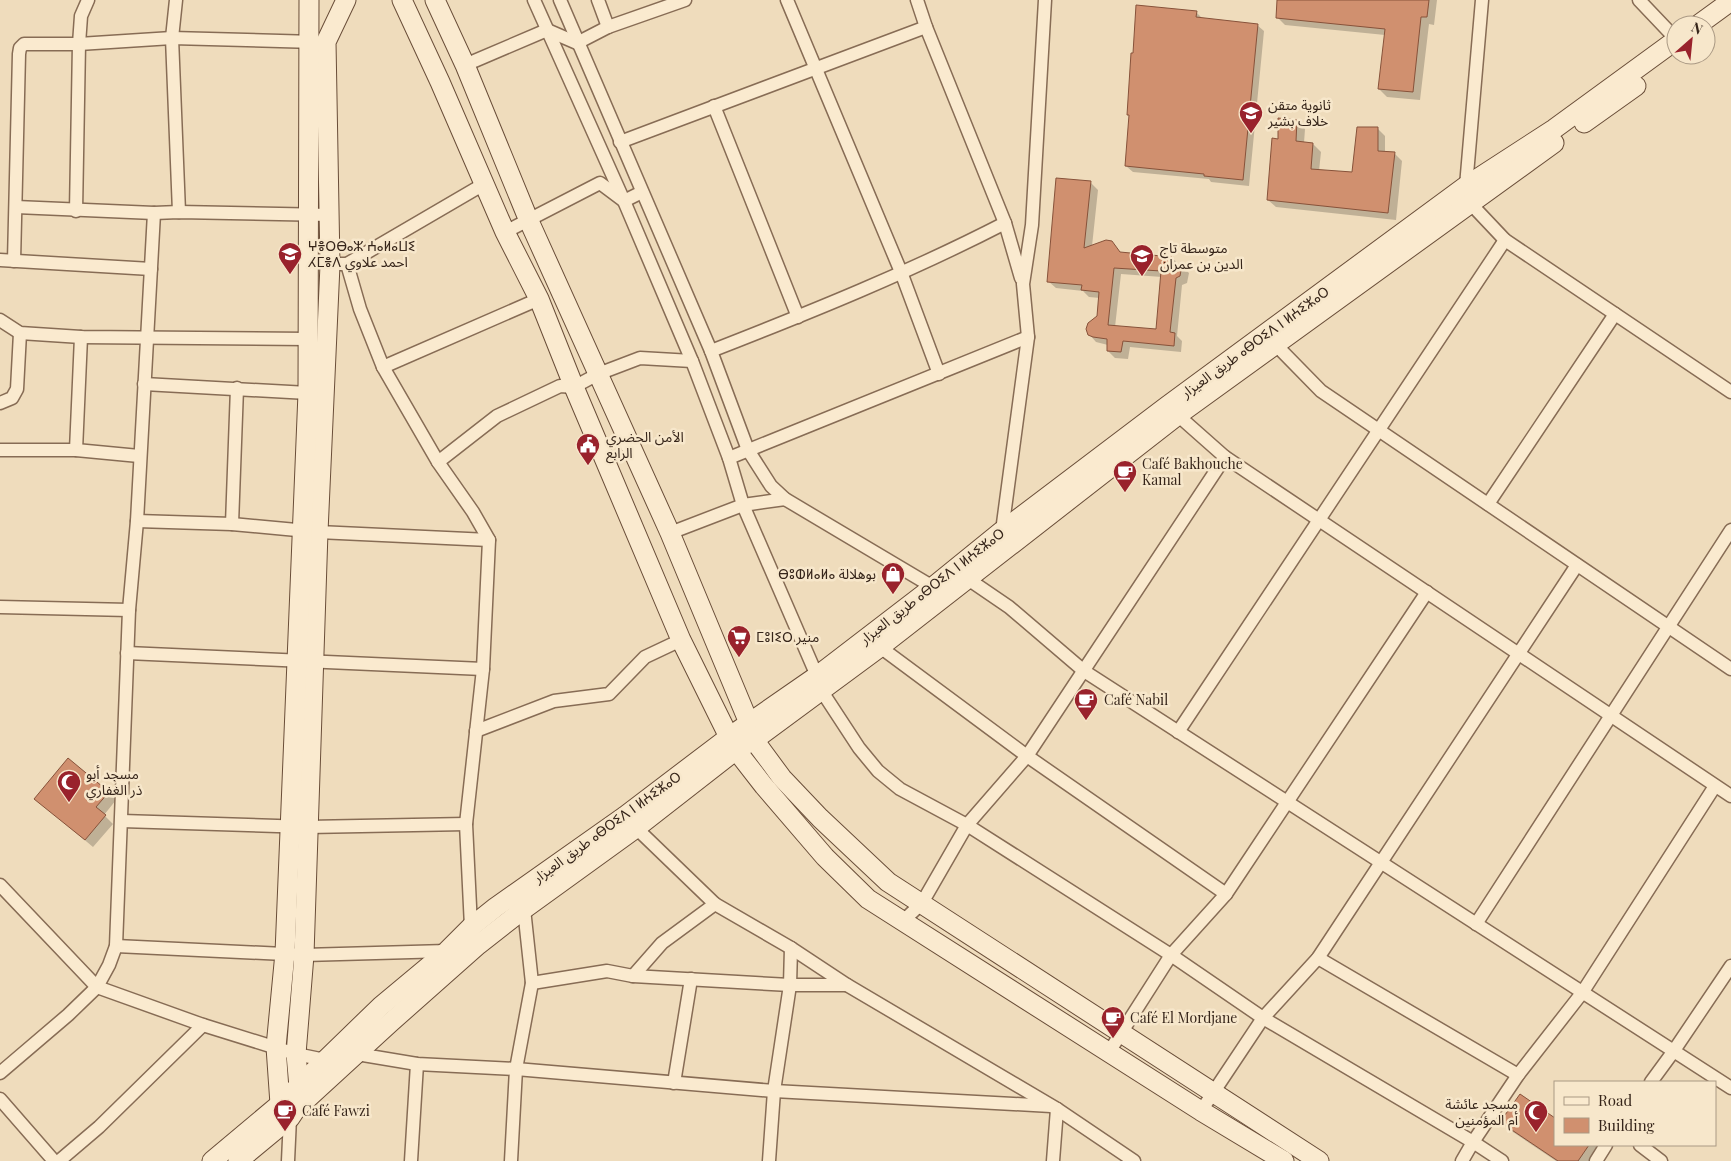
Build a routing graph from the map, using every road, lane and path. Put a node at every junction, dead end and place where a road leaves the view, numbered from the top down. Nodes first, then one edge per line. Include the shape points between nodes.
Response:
1 (88, 0) edge
2 (176, 0) edge
3 (309, 0) edge
4 (346, 0) edge
5 (402, 0) edge
6 (435, 0) edge
7 (534, 0) edge
8 (560, 0) edge
9 (598, 0) edge
10 (787, 0) edge
11 (917, 0) edge
12 (1045, 0) edge
13 (1482, 0) edge
14 (1639, 0) edge
15 (679, 1) edge
16 (1730, 1) edge
17 (1711, 15) edge
18 (1731, 17) edge
19 (608, 27) junction
20 (926, 27) junction
21 (1716, 28) edge
22 (1666, 29) edge
23 (547, 30) junction
24 (172, 38) junction
25 (317, 42) junction
26 (577, 43) junction
27 (79, 44) junction
28 (1666, 47) edge
29 (1666, 64) edge
30 (465, 65) junction
31 (816, 67) junction
32 (714, 106) junction
33 (620, 142) junction
34 (484, 184) junction
35 (642, 192) junction
36 (1468, 195) junction
37 (624, 201) junction
38 (16, 207) junction
39 (76, 211) junction
40 (179, 212) junction
41 (154, 213) junction
42 (310, 215) junction
43 (330, 215) junction
44 (529, 221) junction
45 (1005, 223) junction
46 (505, 232) junction
47 (1505, 240) junction
48 (0, 260) edge
49 (14, 261) junction
50 (339, 264) junction
51 (151, 269) junction
52 (901, 272) junction
53 (1023, 284) junction
54 (539, 299) junction
55 (1615, 314) junction
56 (798, 317) junction
57 (0, 320) edge
58 (20, 333) junction
59 (81, 337) junction
60 (1028, 337) junction
61 (147, 338) junction
62 (309, 339) junction
63 (1271, 340) junction
64 (711, 351) junction
65 (692, 361) junction
66 (383, 368) junction
67 (598, 374) junction
68 (939, 374) junction
69 (144, 384) junction
70 (574, 387) junction
71 (237, 388) junction
72 (1731, 392) edge
73 (308, 393) junction
74 (0, 403) edge
75 (1172, 411) junction
76 (1379, 430) junction
77 (0, 450) edge
78 (76, 450) junction
79 (748, 450) junction
80 (139, 456) junction
81 (1225, 457) junction
82 (729, 458) junction
83 (438, 462) junction
84 (785, 499) junction
85 (1488, 504) junction
86 (743, 505) junction
87 (1319, 520) junction
88 (137, 521) junction
89 (232, 524) junction
90 (310, 531) junction
91 (670, 533) junction
92 (1730, 533) edge
93 (1005, 539) junction
94 (489, 540) junction
95 (1577, 565) junction
96 (968, 578) junction
97 (933, 587) junction
98 (1427, 592) junction
99 (0, 607) edge
100 (129, 610) junction
101 (1668, 627) junction
102 (681, 640) junction
103 (880, 647) junction
104 (127, 653) junction
105 (1519, 654) junction
106 (305, 661) junction
107 (483, 669) junction
108 (1731, 669) edge
109 (1084, 671) junction
110 (819, 683) junction
111 (1611, 716) junction
112 (476, 731) junction
113 (752, 731) junction
114 (1178, 732) junction
115 (732, 744) junction
116 (1027, 756) junction
117 (1715, 786) junction
118 (1731, 796) edge
119 (1287, 802) junction
120 (122, 821) junction
121 (631, 822) junction
122 (466, 824) junction
123 (967, 825) junction
124 (299, 827) junction
125 (1381, 863) junction
126 (0, 885) edge
127 (1226, 894) junction
128 (715, 904) junction
129 (922, 904) junction
130 (524, 909) junction
131 (902, 922) junction
132 (1476, 924) junction
133 (471, 927) junction
134 (116, 946) junction
135 (478, 946) junction
136 (791, 948) junction
137 (447, 951) junction
138 (285, 953) junction
139 (304, 955) junction
140 (1171, 955) junction
141 (1318, 958) junction
142 (1731, 966) edge
143 (633, 976) junction
144 (691, 979) junction
145 (532, 983) junction
146 (790, 984) junction
147 (847, 985) junction
148 (97, 987) junction
149 (1582, 993) junction
150 (1264, 1018) junction
151 (203, 1025) junction
152 (1121, 1033) junction
153 (276, 1047) junction
154 (1109, 1052) junction
155 (1674, 1052) junction
156 (296, 1054) junction
157 (357, 1054) junction
158 (325, 1060) junction
159 (417, 1064) junction
160 (516, 1069) junction
161 (0, 1073) edge
162 (1518, 1075) junction
163 (1652, 1081) edge
164 (674, 1083) junction
165 (299, 1087) junction
166 (1731, 1088) edge
167 (774, 1091) junction
168 (1214, 1093) junction
169 (0, 1099) edge
170 (1054, 1108) junction
171 (288, 1110) junction
172 (1201, 1111) junction
173 (1472, 1142) junction
174 (1605, 1146) edge
175 (1641, 1146) edge
176 (54, 1161) edge
177 (59, 1161) edge
178 (212, 1161) edge
179 (238, 1161) edge
180 (288, 1161) edge
181 (411, 1161) edge
182 (511, 1161) edge
183 (769, 1161) edge
184 (1053, 1161) edge
185 (1134, 1161) edge
186 (1284, 1161) edge
187 (1319, 1161) edge
188 (1462, 1161) edge
189 (1502, 1161) edge
190 (1596, 1161) edge
191 (1661, 1161) edge

1 - 27 street via 82,16
2 - 24 street
3 - 25 main road
4 - 25 main road
5 - 34 main road
6 - 30 main road
7 - 23 street
8 - 26 street
9 - 19 street
10 - 31 street
11 - 20 street
12 - 53 street via 1032,225
13 - 36 street
14 - 22 street
15 - 19 street
16 - 17 main road
18 - 21 main road
19 - 26 street
20 - 31 street
20 - 45 street
23 - 26 street
23 - 30 street
23 - 37 street
24 - 25 street
24 - 27 street
24 - 40 street
25 - 42 main road
25 - 43 main road
26 - 33 street
27 - 38 street via 29,43 20,48
27 - 39 street
28 - 36 main road, طريق العيزار ⴰⴱⵔⵉⴷ ⵏ ⵍⵄⵉⵣⴰⵔ
29 - 36 main road, طريق العيزار ⴰⴱⵔⵉⴷ ⵏ ⵍⵄⵉⵣⴰⵔ via 1548,147
30 - 44 main road
31 - 32 street
31 - 52 street
32 - 33 street
32 - 56 street
33 - 35 street
34 - 46 main road
34 - 50 street
35 - 37 street
35 - 64 street
36 - 47 street
36 - 63 main road, طريق العيزار ⴰⴱⵔⵉⴷ ⵏ ⵍⵄⵉⵣⴰⵔ
37 - 44 street via 600,183
37 - 65 street
38 - 39 street
38 - 49 street
39 - 41 street
40 - 41 street
40 - 42 street
41 - 51 street
42 - 43 street
42 - 62 main road
43 - 50 main road
44 - 46 street
44 - 67 main road
45 - 52 street
45 - 53 street
46 - 54 main road
47 - 55 street
47 - 76 street
48 - 49 street
49 - 51 street
50 - 66 street
50 - 90 main road
51 - 61 street
52 - 56 street
52 - 68 street
53 - 60 street
54 - 66 street
54 - 70 main road
55 - 72 street
55 - 85 street
56 - 64 street
57 - 58 street
58 - 59 street
58 - 74 street via 17,389 12,398
59 - 61 street
59 - 78 street
60 - 68 street
60 - 93 street
61 - 62 street
61 - 69 street
62 - 73 main road
63 - 75 main road, طريق العيزار ⴰⴱⵔⵉⴷ ⵏ ⵍⵄⵉⵣⴰⵔ
63 - 76 street via 1321,391
64 - 79 street
65 - 67 street via 640,358
65 - 82 street
66 - 83 street
67 - 70 street
67 - 91 main road
68 - 79 street
69 - 71 street
69 - 80 street
70 - 83 street via 560,386 497,416
70 - 102 main road
71 - 73 street
71 - 89 street
73 - 90 main road
75 - 81 street
75 - 93 main road, طريق العيزار ⴰⴱⵔⵉⴷ ⵏ ⵍⵄⵉⵣⴰⵔ
76 - 85 street
76 - 87 street
77 - 78 street
78 - 80 street
79 - 82 street
79 - 84 street via 771,486
80 - 88 street
81 - 87 street
81 - 109 street
82 - 86 street
83 - 94 street
84 - 86 street
84 - 97 street
85 - 95 street
86 - 91 street
86 - 110 street
87 - 98 street
87 - 114 street
88 - 89 street
88 - 100 street
89 - 90 street
90 - 94 street
90 - 106 main road
91 - 113 main road
92 - 101 street
93 - 96 main road, طريق العيزار ⴰⴱⵔⵉⴷ ⵏ ⵍⵄⵉⵣⴰⵔ
93 - 97 main road, طريق العيزار ⴰⴱⵔⵉⴷ ⵏ ⵍⵄⵉⵣⴰⵔ
94 - 107 street
95 - 101 street
95 - 105 street
96 - 103 main road, طريق العيزار ⴰⴱⵔⵉⴷ ⵏ ⵍⵄⵉⵣⴰⵔ
96 - 109 street via 1009,607
97 - 110 main road, طريق العيزار ⴰⴱⵔⵉⴷ ⵏ ⵍⵄⵉⵣⴰⵔ
98 - 105 street
98 - 119 street
99 - 100 street
100 - 104 street
101 - 108 street
101 - 111 street
102 - 112 street via 645,657 609,694 554,701
102 - 115 main road
103 - 110 main road, طريق العيزار ⴰⴱⵔⵉⴷ ⵏ ⵍⵄⵉⵣⴰⵔ
103 - 116 street
104 - 106 street
104 - 120 street
105 - 111 street
105 - 125 street
106 - 107 street
106 - 124 main road
107 - 112 street
109 - 114 street
109 - 116 street
110 - 113 main road, طريق العيزار ⴰⴱⵔⵉⴷ ⵏ ⵍⵄⵉⵣⴰⵔ
110 - 123 street via 860,748 878,770 900,790
111 - 117 street
111 - 132 street
112 - 122 street
113 - 115 main road, طريق العيزار ⴰⴱⵔⵉⴷ ⵏ ⵍⵄⵉⵣⴰⵔ
113 - 129 main road via 782,778 820,818 888,882
114 - 119 street
115 - 121 main road, طريق العيزار ⴰⴱⵔⵉⴷ ⵏ ⵍⵄⵉⵣⴰⵔ
115 - 131 main road via 825,858 868,899
116 - 123 street
116 - 127 street
117 - 118 street
117 - 149 street
119 - 125 street
119 - 127 street
120 - 124 street
120 - 134 street
121 - 128 street
121 - 130 main road, طريق العيزار ⴰⴱⵔⵉⴷ ⵏ ⵍⵄⵉⵣⴰⵔ
121 - 133 main road, طريق العيزار ⴰⴱⵔⵉⴷ ⵏ ⵍⵄⵉⵣⴰⵔ
122 - 124 street
122 - 133 street
123 - 129 street
123 - 140 street
124 - 138 main road
124 - 139 main road
125 - 132 street
125 - 141 street
126 - 148 street
127 - 140 street
128 - 136 street
128 - 143 street via 662,943
129 - 131 street
129 - 152 main road
130 - 135 main road, طريق العيزار ⴰⴱⵔⵉⴷ ⵏ ⵍⵄⵉⵣⴰⵔ
130 - 145 street
131 - 154 main road
132 - 149 street
133 - 135 street
133 - 137 main road, طريق العيزار ⴰⴱⵔⵉⴷ ⵏ ⵍⵄⵉⵣⴰⵔ
134 - 138 street
134 - 148 street
135 - 157 main road, طريق العيزار ⴰⴱⵔⵉⴷ ⵏ ⵍⵄⵉⵣⴰⵔ
136 - 146 street
136 - 147 street
137 - 139 street
137 - 158 main road, طريق العيزار ⴰⴱⵔⵉⴷ ⵏ ⵍⵄⵉⵣⴰⵔ via 381,1006
138 - 139 street
138 - 153 main road
139 - 156 main road
140 - 150 street
140 - 152 street
141 - 150 street
141 - 162 street
142 - 155 street
143 - 144 street
143 - 145 street via 607,971
144 - 146 street
144 - 164 street
145 - 160 street
146 - 147 street
146 - 167 street
147 - 170 street
148 - 151 street
148 - 161 street
149 - 155 street
149 - 162 street
150 - 168 street
150 - 173 street
151 - 153 street
151 - 177 street via 99,1127
152 - 154 street
152 - 168 main road
153 - 156 street
153 - 171 main road
154 - 172 main road
155 - 163 street
155 - 166 street
156 - 158 street
156 - 165 main road
157 - 158 street
157 - 159 street
157 - 171 main road, طريق العيزار ⴰⴱⵔⵉⴷ ⵏ ⵍⵄⵉⵣⴰⵔ
158 - 165 main road, طريق العيزار ⴰⴱⵔⵉⴷ ⵏ ⵍⵄⵉⵣⴰⵔ
159 - 160 street
159 - 181 street
160 - 164 street
160 - 182 street
162 - 173 street
164 - 167 street
165 - 171 main road, طريق العيزار ⴰⴱⵔⵉⴷ ⵏ ⵍⵄⵉⵣⴰⵔ
167 - 170 street
167 - 183 street
168 - 172 street
168 - 187 main road
169 - 176 street
170 - 184 street
170 - 185 street
171 - 178 main road, طريق العيزار ⴰⴱⵔⵉⴷ ⵏ ⵍⵄⵉⵣⴰⵔ
171 - 179 main road, طريق العيزار ⴰⴱⵔⵉⴷ ⵏ ⵍⵄⵉⵣⴰⵔ
171 - 180 street
172 - 186 main road
173 - 188 street
173 - 189 street
174 - 190 street
175 - 191 street

